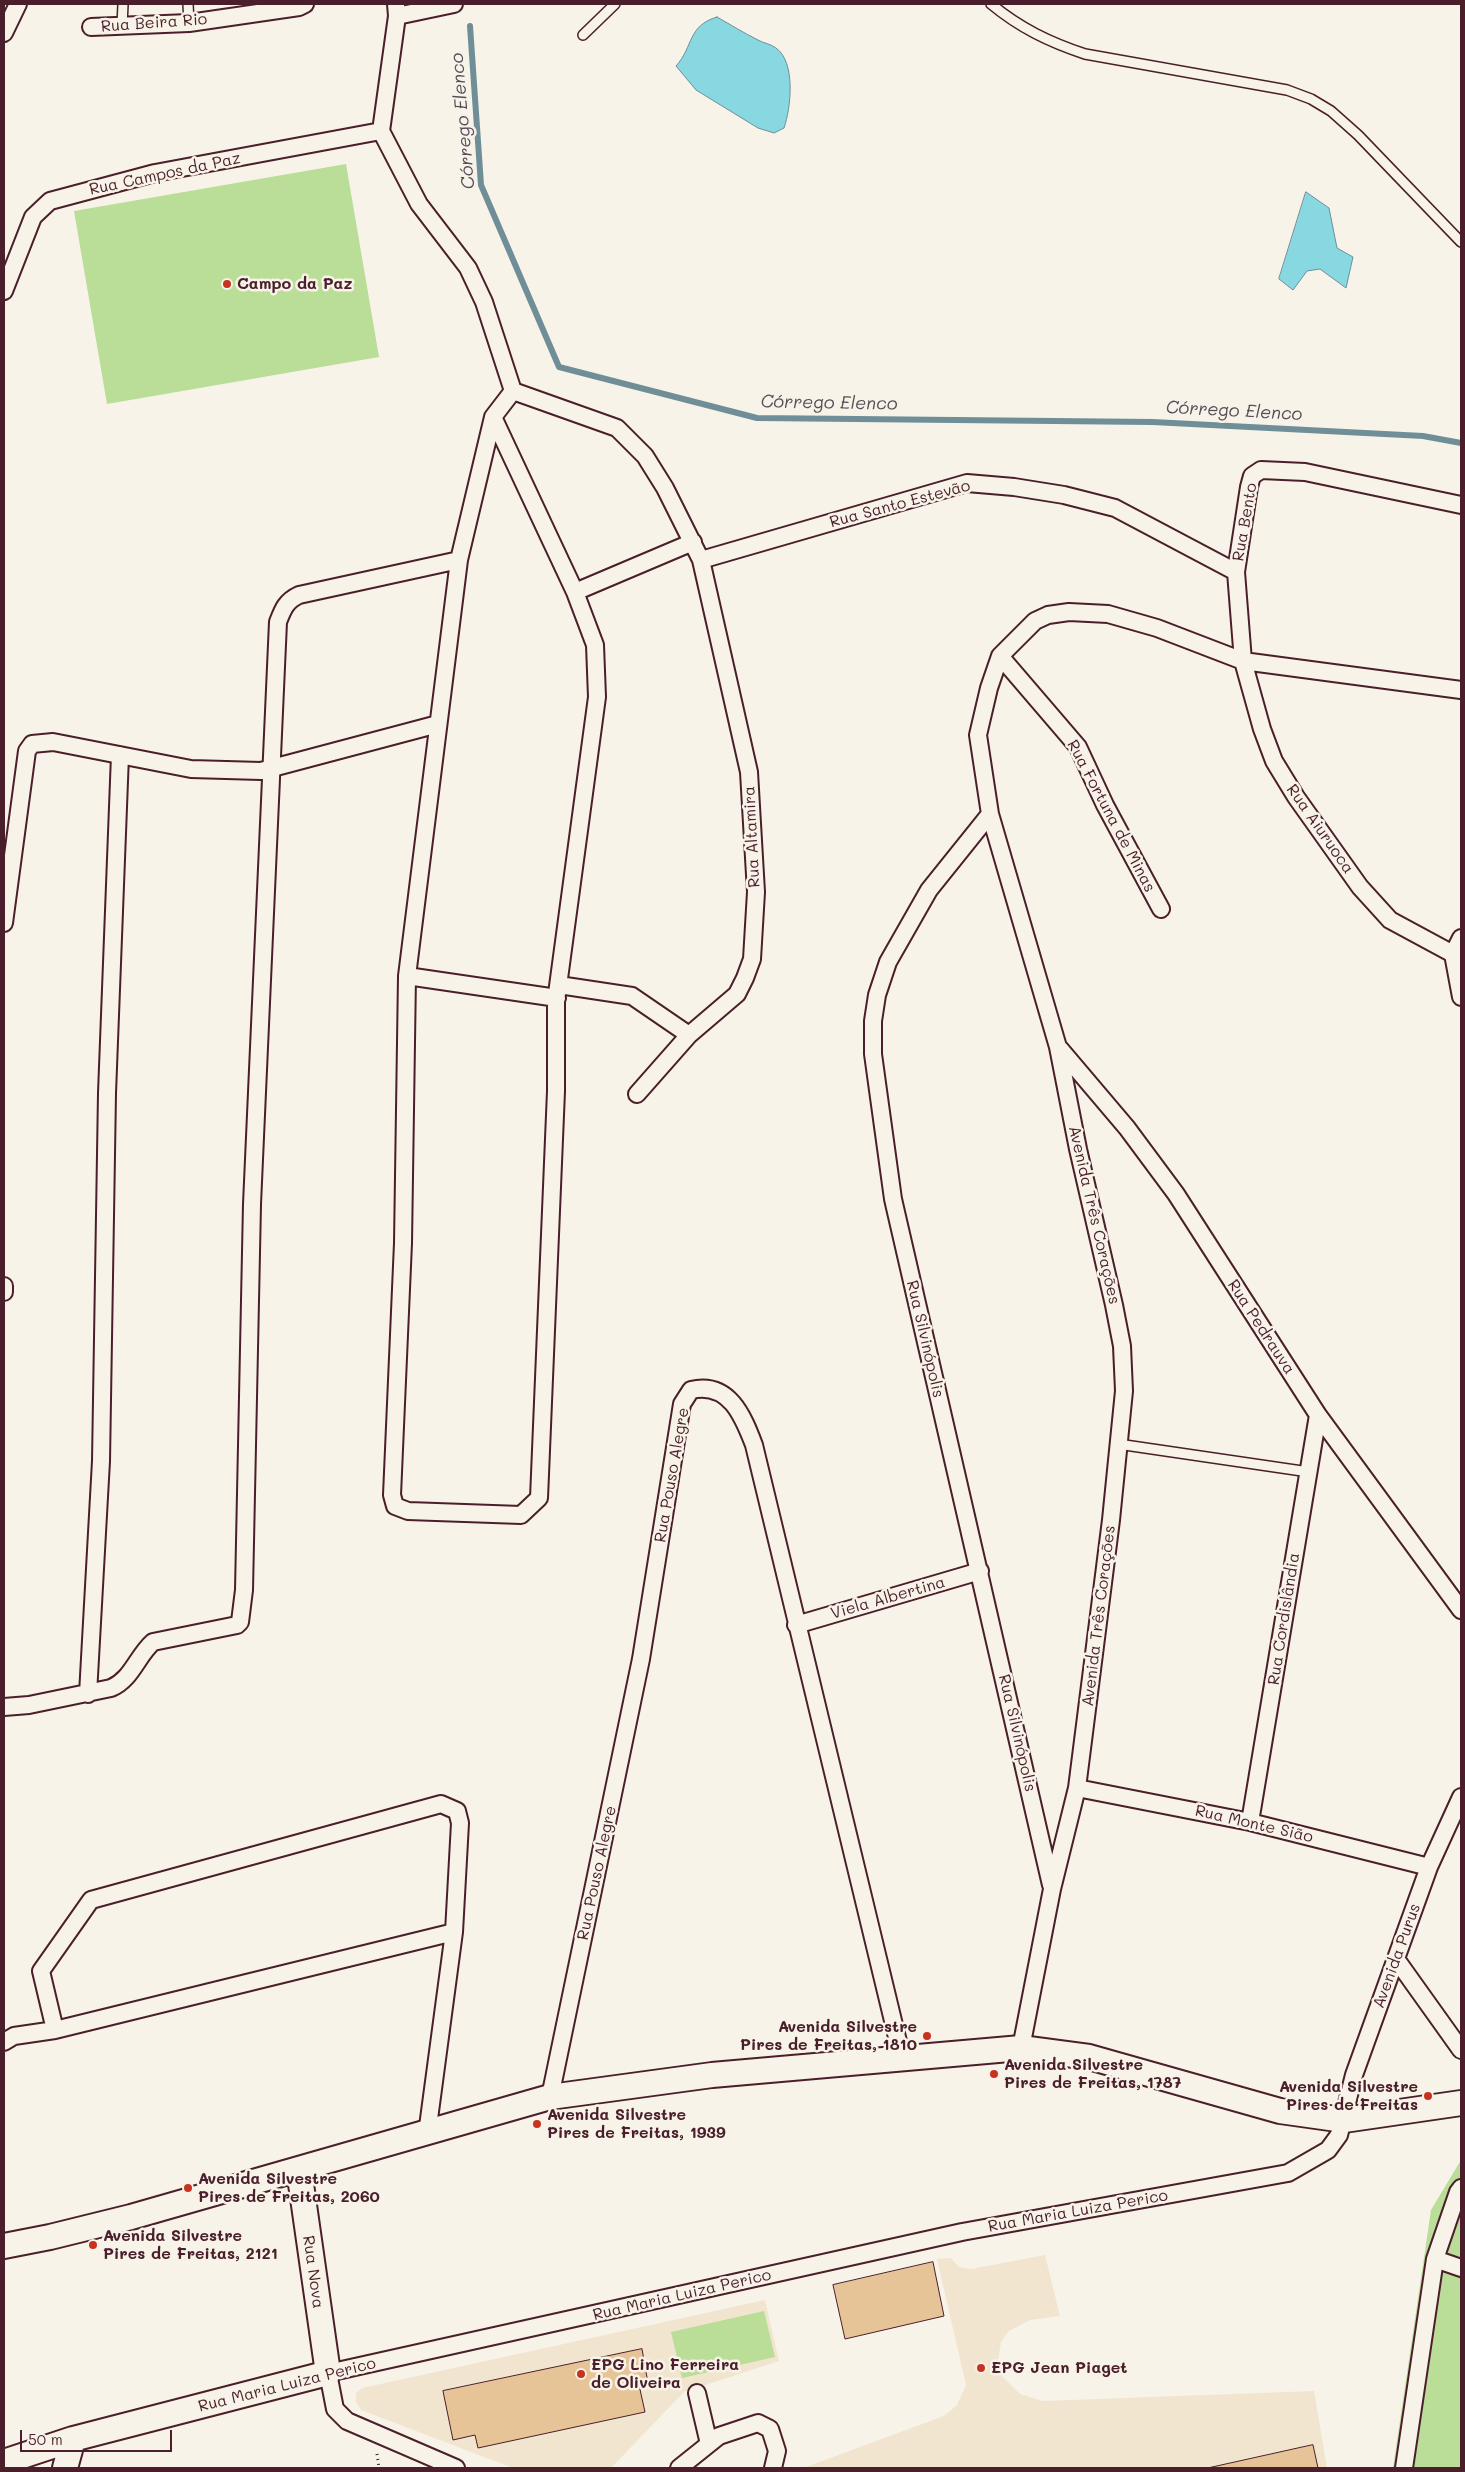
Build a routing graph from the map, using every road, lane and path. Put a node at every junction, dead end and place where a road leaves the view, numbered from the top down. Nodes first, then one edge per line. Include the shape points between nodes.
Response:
1 (18, 4) edge
2 (123, 4) edge
3 (188, 4) edge
4 (306, 4) edge
5 (454, 4) edge
6 (615, 4) edge
7 (990, 4) edge
8 (396, 10) edge
9 (189, 23) junction
10 (122, 26) junction
11 (91, 27) dead end
12 (4, 33) edge
13 (583, 35) dead end
14 (382, 130) junction
15 (1461, 242) edge
16 (4, 291) edge
17 (513, 391) junction
18 (493, 417) junction
19 (1461, 505) edge
20 (693, 542) junction
21 (459, 560) junction
22 (701, 560) junction
23 (1236, 572) junction
24 (575, 592) junction
25 (1000, 656) junction
26 (1244, 661) junction
27 (1461, 690) edge
28 (438, 724) junction
29 (120, 755) junction
30 (271, 768) junction
31 (990, 814) junction
32 (1161, 909) dead end
33 (4, 922) edge
34 (1461, 938) edge
35 (1454, 954) junction
36 (407, 976) junction
37 (558, 991) junction
38 (1461, 998) edge
39 (689, 1035) junction
40 (1058, 1047) junction
41 (637, 1094) dead end
42 (4, 1286) edge
43 (4, 1292) edge
44 (1318, 1415) junction
45 (1118, 1444) junction
46 (1309, 1472) junction
47 (980, 1571) junction
48 (1461, 1610) edge
49 (796, 1625) junction
50 (88, 1694) junction
51 (4, 1707) edge
52 (1077, 1788) junction
53 (1461, 1797) edge
54 (1457, 1818) edge
55 (1250, 1822) junction
56 (1430, 1867) junction
57 (1052, 1889) junction
58 (454, 1932) junction
59 (1396, 1959) junction
60 (54, 2030) junction
61 (4, 2042) edge
62 (1021, 2048) junction
63 (1461, 2050) edge
64 (902, 2058) junction
65 (550, 2097) junction
66 (1461, 2103) edge
67 (1344, 2120) junction
68 (427, 2134) junction
69 (299, 2170) junction
70 (1461, 2188) edge
71 (4, 2246) edge
72 (1435, 2259) junction
73 (1461, 2268) edge
74 (328, 2373) junction
75 (697, 2393) dead end
76 (73, 2440) junction
77 (709, 2444) junction
78 (4, 2462) edge
79 (65, 2468) edge
80 (456, 2468) edge
81 (680, 2468) edge
82 (773, 2468) edge
83 (1404, 2468) edge

1 - 12 street
2 - 10 lane
3 - 9 lane
4 - 9 street, Rua Beira Rio
5 - 8 street
6 - 13 lane
7 - 15 lane via 1032,33 1085,54 1287,90 1311,99 1331,111 1358,136
8 - 14 street
9 - 10 street, Rua Beira Rio
10 - 11 street, Rua Beira Rio
14 - 16 street, Rua Campos da Paz via 155,173 50,201 33,217
14 - 17 street via 419,204 468,268 484,302
17 - 18 street
17 - 20 street via 617,428 645,456
18 - 21 street
18 - 24 street
19 - 23 street, Rua Bento via 1305,472 1260,470 1252,476 1249,487
20 - 22 street, Rua Altamira
20 - 24 street
21 - 28 street
21 - 30 street via 290,599 278,622
22 - 23 street, Rua Santo Estevão via 967,483 1039,491 1115,508
22 - 39 street, Rua Altamira via 748,772 756,892 752,959 745,978 737,994
23 - 26 street, Rua Bento
24 - 37 street via 595,644 597,696
25 - 26 street, Avenida Três Corações via 1035,621 1068,612 1116,617 1157,628
25 - 31 street, Avenida Três Corações via 978,734
25 - 32 street, Rua Fortuna de Minas via 1078,747
26 - 27 street, Avenida Três Corações
26 - 35 street, Rua Aiuruoca via 1274,761 1360,887 1390,920
28 - 30 street
28 - 36 street
29 - 30 street via 191,768 261,771
29 - 33 street via 53,742 32,744 27,751
29 - 50 street via 107,1093 101,1461
30 - 50 street via 252,1204 241,1620 237,1624 153,1642 122,1684
31 - 40 street, Avenida Três Corações
31 - 47 street, Rua Silvinópolis via 948,864 888,962 876,995 872,1054 893,1199
34 - 35 street
35 - 38 street
36 - 37 street
36 - 37 street via 403,1243 392,1495 396,1506 408,1511 521,1515 539,1498
37 - 39 street via 632,996
39 - 41 street, Rua Altamira
40 - 44 street, Rua Pedrauva via 1127,1128 1176,1194
40 - 45 street, Avenida Três Corações via 1122,1346 1124,1391
42 - 43 street
44 - 46 street, Rua Cordislândia
44 - 48 street, Rua Pedrauva
45 - 46 lane
45 - 52 street, Avenida Três Corações
46 - 55 street, Rua Cordislândia
47 - 49 street, Viela Albertina
47 - 57 street, Rua Silvinópolis
49 - 64 street, Rua Pouso Alegre
49 - 65 street, Rua Pouso Alegre via 745,1420 733,1402 719,1392 704,1387 691,1390 682,1404 641,1659
50 - 51 street
52 - 55 street, Rua Monte Sião
52 - 57 street, Avenida Três Corações
53 - 54 street, Avenida Purus
54 - 56 street, Avenida Purus
55 - 56 street, Rua Monte Sião
56 - 59 street, Avenida Purus
57 - 62 street, Avenida Três Corações
58 - 60 street
58 - 60 street via 460,1823 457,1811 441,1804 91,1900 41,1971
58 - 68 street
59 - 63 street
59 - 67 street, Avenida Purus via 1354,2075
60 - 61 street via 14,2036
62 - 64 main road
62 - 67 main road via 1089,2057 1280,2112
64 - 65 main road via 712,2075
65 - 68 main road
66 - 67 main road
67 - 74 street, Rua Maria Luiza Perico via 1339,2135 1328,2150 1288,2173 962,2232
68 - 69 main road
69 - 71 main road via 122,2219
69 - 74 main road, Rua Nova
70 - 72 street
72 - 73 street
72 - 83 street
74 - 76 main road, Rua Maria Luiza Perico
74 - 80 street via 335,2409 347,2421
75 - 77 street
76 - 78 main road, Rua Maria Luiza Perico
76 - 79 main road
77 - 81 street
77 - 82 street via 719,2436 758,2423 770,2429 778,2451

